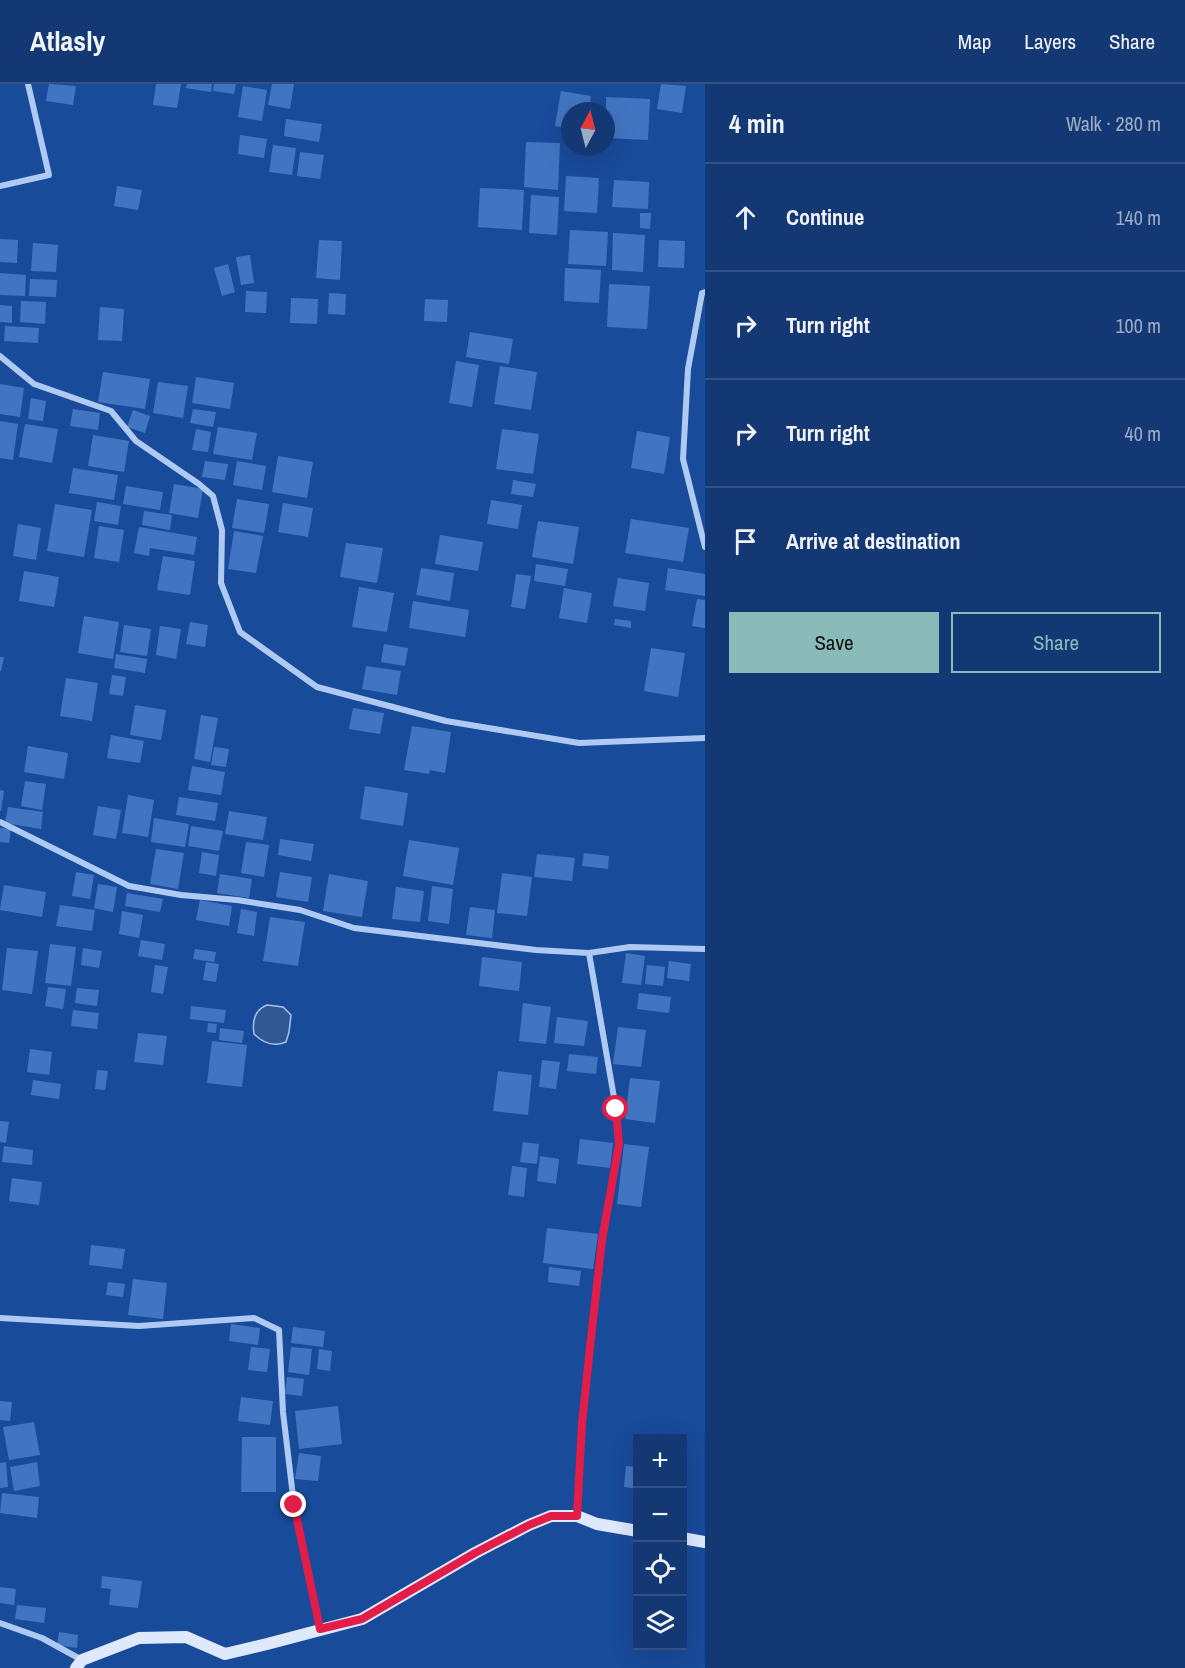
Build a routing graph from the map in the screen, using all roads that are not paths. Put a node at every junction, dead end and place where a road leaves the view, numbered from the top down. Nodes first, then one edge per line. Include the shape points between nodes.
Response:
1 (28, 84) edge
2 (0, 186) edge
3 (705, 292) edge
4 (0, 356) edge
5 (705, 547) edge
6 (705, 738) edge
7 (0, 822) edge
8 (705, 949) edge
9 (589, 953) junction
10 (0, 1318) edge
11 (577, 1516) junction
12 (633, 1530) edge
13 (687, 1539) edge
14 (705, 1542) edge
15 (0, 1623) edge
16 (320, 1629) junction
17 (79, 1664) edge

1 - 2 street via 49,175
3 - 5 street via 688,369 683,459
4 - 6 street via 34,384 111,411 136,441 213,496 222,530 221,583 240,632 317,687 446,721 579,743
7 - 9 street via 129,886 300,910 354,928
8 - 9 street via 630,947
9 - 11 street via 619,1144 602,1240 582,1424
10 - 16 street via 139,1326 254,1318 279,1330 283,1412 294,1505
11 - 12 street
11 - 16 street via 551,1516 529,1525 362,1619
13 - 14 street
15 - 17 street via 42,1638
16 - 17 street via 225,1654 186,1637 140,1638

